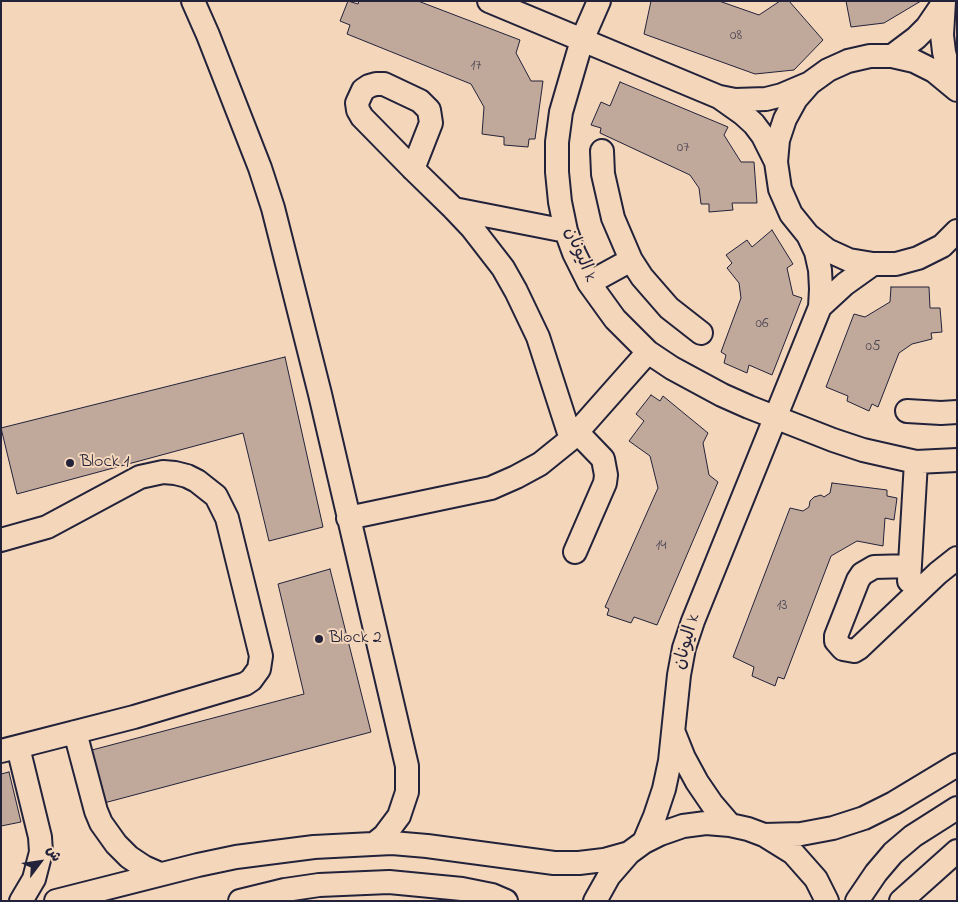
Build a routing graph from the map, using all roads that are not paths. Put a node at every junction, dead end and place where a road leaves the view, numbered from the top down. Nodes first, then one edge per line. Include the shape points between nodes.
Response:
1 (192, 1) edge
2 (489, 1) edge
3 (599, 1) edge
4 (944, 1) edge
5 (582, 40) junction
6 (892, 56) junction
7 (810, 83) junction
8 (955, 87) edge
9 (719, 97) junction
10 (602, 151) dead end
11 (776, 162) junction
12 (413, 169) dead end
13 (454, 209) junction
14 (566, 231) junction
15 (957, 231) edge
16 (808, 235) junction
17 (631, 260) junction
18 (872, 264) junction
19 (589, 283) junction
20 (820, 307) junction
21 (701, 333) dead end
22 (648, 352) junction
23 (907, 411) dead end
24 (957, 412) edge
25 (775, 417) junction
26 (574, 436) junction
27 (957, 460) edge
28 (916, 462) junction
29 (348, 518) junction
30 (1, 540) edge
31 (575, 552) dead end
32 (957, 558) edge
33 (910, 566) junction
34 (907, 601) junction
35 (75, 732) junction
36 (674, 732) junction
37 (10, 749) edge
38 (957, 765) edge
39 (957, 808) edge
40 (730, 825) junction
41 (764, 835) junction
42 (374, 844) junction
43 (636, 848) junction
44 (957, 851) edge
45 (160, 874) junction
46 (21, 901) edge
47 (56, 901) edge
48 (240, 901) edge
49 (506, 901) edge
50 (595, 901) edge
51 (826, 901) edge
52 (857, 901) edge
53 (901, 901) edge

1 - 29 street via 274,208
2 - 5 street
3 - 5 street, اليونان k
4 - 6 street via 916,38
4 - 8 street via 944,52
5 - 9 street
5 - 14 street, اليونان k via 561,112 557,142 559,194
6 - 7 street via 848,60
6 - 8 street via 934,71
7 - 9 street via 766,98 735,100
7 - 11 street via 785,119 778,140
9 - 11 street via 754,124
10 - 17 street via 607,196
11 - 16 street via 780,189 792,214
12 - 13 street
13 - 14 street
13 - 26 street via 493,254 524,306
14 - 19 street, اليونان k
15 - 18 street via 942,246 918,258 896,264
16 - 18 street via 849,260
16 - 20 street, اليونان k via 820,270
17 - 19 street
17 - 21 street via 669,308
18 - 20 street, اليونان k
19 - 22 street, اليونان k via 614,319
20 - 25 street, اليونان k
22 - 25 street, اليونان k via 722,395
22 - 26 street
23 - 24 street
25 - 28 street, اليونان k via 864,450
25 - 36 street, اليونان k via 690,630 678,675
26 - 29 street via 540,464 492,488
26 - 31 street via 603,459 606,475
27 - 28 street, اليونان k
28 - 33 street
29 - 42 street via 407,766 407,792 399,816
30 - 35 street via 47,527 140,477 163,472 197,481 216,496 227,518 261,656 256,676 245,684
32 - 34 street
33 - 34 street
33 - 34 street via 874,567 862,574 836,636 839,646 848,651 858,648
35 - 37 street
35 - 45 street via 101,823 129,857
36 - 40 street, اليونان k via 697,782
36 - 43 street, اليونان k via 664,789 655,816
37 - 46 street via 40,837 41,852 34,879
38 - 41 street via 864,818 801,834
39 - 52 street via 893,853
40 - 41 street
40 - 43 street via 706,823 683,826 660,834
41 - 51 street via 793,853 816,878
42 - 43 street via 427,846 554,863 604,860
42 - 45 street via 275,851
43 - 50 street via 609,876
44 - 53 street
45 - 47 street
48 - 49 street via 319,885 389,882 462,889

